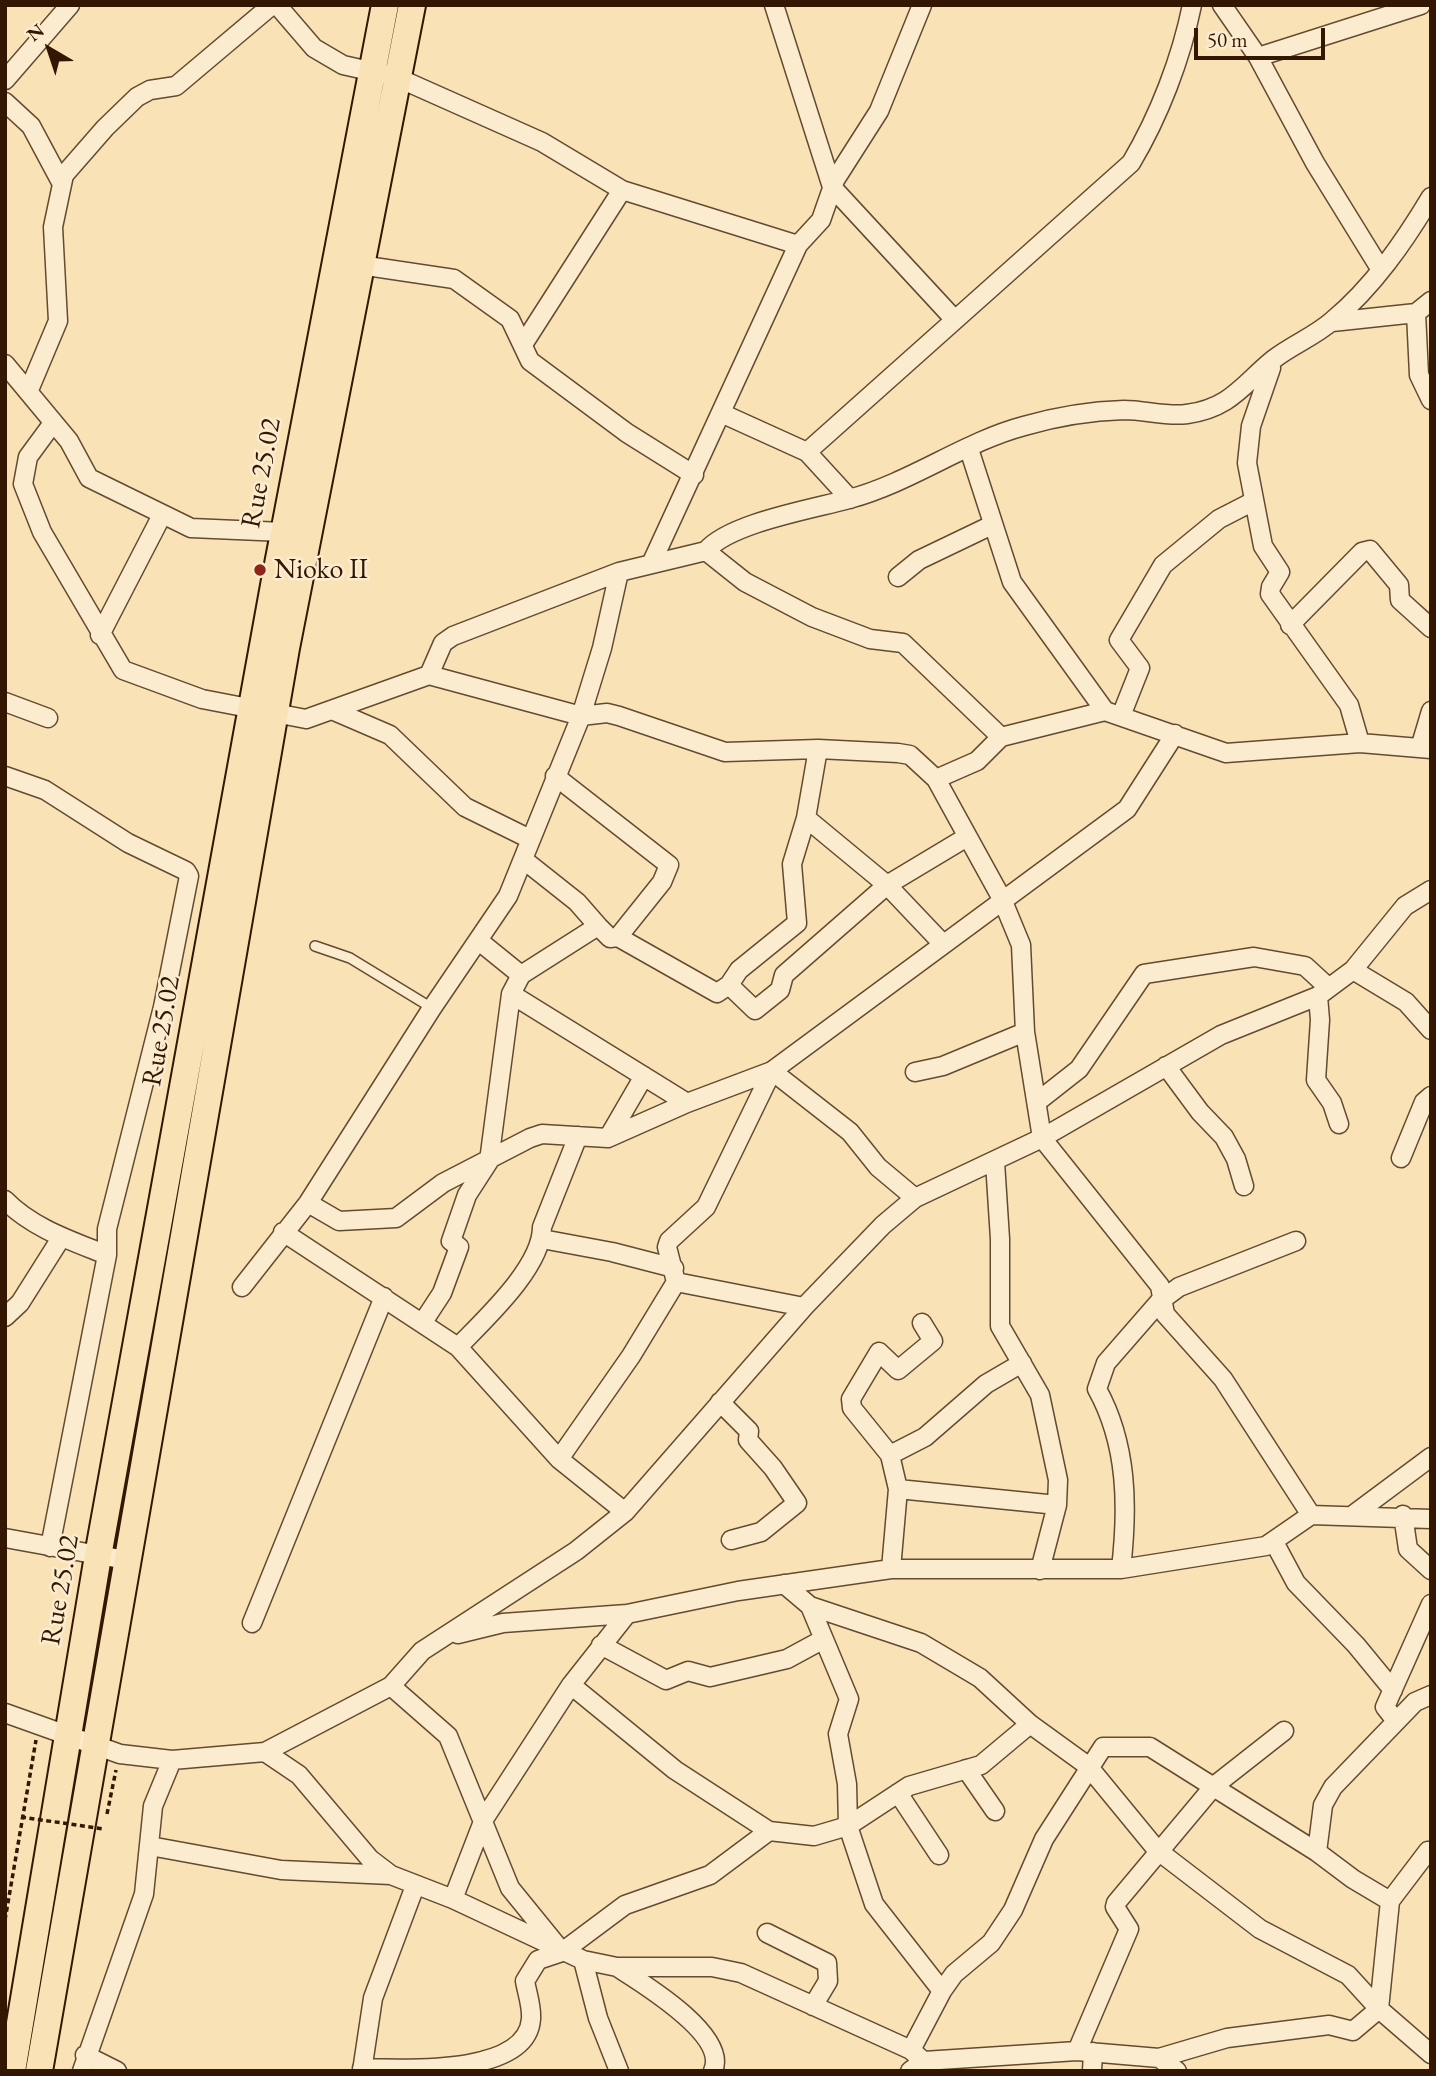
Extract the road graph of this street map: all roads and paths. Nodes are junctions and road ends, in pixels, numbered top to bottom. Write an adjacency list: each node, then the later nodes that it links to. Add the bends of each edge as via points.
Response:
1 (70, 5): 14 (street)
2 (272, 5): 16 (street, via 176,86 137,97 78,157)
3 (277, 5): 12 (street, via 314,48 343,65)
4 (385, 5): 12 (main road, Rue 25.02)
5 (412, 5): 13 (main road)
6 (774, 5): 17 (street)
7 (1192, 5): 24 (street, via 1151,130 1131,163)
8 (1222, 5): 11 (street)
9 (1421, 5): 11 (street)
10 (916, 7): 17 (street, via 879,111)
11 (1258, 57): 22 (street, via 1315,163)
12 (370, 72): 13 (street); 40 (main road, Rue 25.02)
13 (396, 77): 18 (street, via 541,142); 21 (main road)
14 (5, 80)
15 (5, 102): 16 (street, via 31,126)
16 (62, 184): 29 (street, via 53,227 58,321)
17 (832, 187): 20 (street, via 821,220); 24 (street)
18 (622, 190): 20 (street); 26 (street)
19 (1431, 197): 22 (street)
20 (798, 245): 31 (street)
21 (360, 265): 26 (street, via 454,279 510,319); 52 (main road)
22 (1381, 270): 25 (street)
23 (1424, 307): 25 (street); 30 (street, via 1419,375)
24 (955, 320): 34 (street)
25 (1332, 322): 27 (street)
26 (524, 343): 35 (street, via 530,360 626,433)
27 (1274, 359): 33 (street, via 1238,394 1202,412 1124,410 1043,421 995,435); 37 (street, via 1251,426 1247,463)
28 (5, 364): 29 (street)
29 (29, 390): 32 (street)
30 (1431, 400)
31 (721, 413): 34 (street); 35 (street)
32 (53, 423): 38 (street, via 69,441 89,478); 47 (street, via 28,457 23,484 41,532)
33 (969, 449): 36 (street); 39 (street)
34 (807, 452): 36 (street)
35 (694, 475): 42 (street)
36 (850, 499): 41 (street, via 787,514 713,543)
37 (1254, 500): 45 (street, via 1262,546 1280,572 1270,594); 53 (street, via 1219,519 1160,569 1119,640 1140,668)
38 (162, 515): 40 (street, via 204,531); 47 (street)
39 (992, 525): 44 (street, via 919,560); 53 (street, via 1012,582 1026,605)
40 (283, 532): 52 (main road, Rue 25.02)
41 (706, 551): 42 (street); 57 (street, via 745,582 812,617 870,639 903,643)
42 (652, 562): 43 (street)
43 (619, 572): 48 (street, via 453,636 443,643); 54 (street)
44 (898, 577)
45 (1290, 625): 46 (street, via 1370,550 1399,584 1401,602); 58 (street, via 1349,705)
46 (1431, 628)
47 (100, 635): 52 (street, via 131,676 202,699)
48 (429, 675): 50 (street); 54 (street)
49 (5, 702): 55 (street)
50 (332, 710): 52 (street, via 306,719); 66 (street, via 390,736 466,807)
51 (1431, 711): 60 (street)
52 (263, 712): 132 (main road, Rue 25.02); 133 (main road)
53 (1113, 713): 56 (street); 57 (street)
54 (581, 716): 59 (street, via 619,716 725,752); 62 (street)
55 (48, 718)
56 (1175, 734): 58 (street, via 1226,752); 70 (street, via 1127,809)
57 (1001, 737): 63 (street, via 977,761)
58 (1360, 743): 60 (street)
59 (818, 749): 63 (street, via 910,755); 64 (street)
60 (1426, 749)
61 (5, 776): 106 (street, via 45,790 189,876 163,1007 107,1230)
62 (555, 776): 66 (street); 72 (street, via 669,864 662,882)
63 (936, 779): 65 (street)
64 (806, 818): 68 (street); 78 (street, via 792,864 797,923 738,970)
65 (967, 836): 68 (street); 70 (street)
66 (530, 839): 67 (street)
67 (524, 860): 71 (street, via 577,902); 73 (street, via 508,897)
68 (887, 885): 74 (street); 78 (street, via 783,975 780,990 755,1010)
69 (1431, 890): 76 (street, via 1405,906)
70 (1002, 899): 74 (street); 83 (street, via 1023,955)
71 (598, 926): 72 (street, via 610,938); 77 (street)
72 (618, 937): 78 (street, via 717,993)
73 (479, 941): 77 (street); 81 (street)
74 (943, 944): 85 (street)
75 (315, 946): 81 (lane, via 350,958)
76 (1353, 970): 79 (street); 82 (street, via 1406,1002)
77 (521, 975): 80 (street)
78 (729, 985)
79 (1323, 992): 84 (street, via 1221,1034); 89 (street, via 1306,966 1254,957 1144,974 1079,1069); 91 (street, via 1316,1080 1332,1103)
80 (511, 994): 87 (street); 96 (street)
81 (432, 1008): 100 (street)
82 (1431, 1030)
83 (1025, 1032): 86 (street, via 943,1066); 89 (street)
84 (1166, 1066): 94 (street); 98 (street, via 1224,1137)
85 (772, 1071): 90 (street); 99 (street, via 850,1132 878,1167); 107 (street, via 706,1207 669,1241)
86 (915, 1072)
87 (644, 1076): 90 (street); 93 (street)
88 (1431, 1096): 95 (street, via 1424,1102)
89 (1037, 1102): 94 (street)
90 (687, 1103): 93 (street)
91 (1339, 1124)
92 (578, 1136): 93 (street); 96 (street, via 542,1134); 104 (street, via 542,1227)
93 (608, 1138)
94 (1042, 1138): 97 (street); 110 (street, via 1160,1286)
95 (1401, 1158)
96 (489, 1161): 100 (street, via 443,1183 396,1218 339,1221); 113 (street, via 467,1195 451,1241 459,1247 442,1293)
97 (995, 1162): 99 (street); 116 (street, via 1000,1326)
98 (1244, 1186)
99 (915, 1198): 111 (street)
100 (308, 1203): 102 (street)
101 (8, 1206): 103 (street)
102 (284, 1232): 108 (street); 109 (street)
103 (61, 1238): 106 (street); 112 (street, via 20,1303)
104 (542, 1239): 107 (street, via 612,1252); 115 (street, via 512,1291)
105 (1296, 1241): 110 (street, via 1179,1287)
106 (107, 1255): 131 (street)
107 (675, 1275): 111 (street); 120 (street, via 631,1356)
108 (242, 1287)
109 (384, 1297): 113 (street); 142 (street)
110 (1160, 1301): 124 (street, via 1172,1323 1223,1379); 135 (street, via 1106,1363 1097,1389 1110,1413 1124,1481 1127,1518)
111 (804, 1307): 117 (street)
112 (5, 1317)
113 (423, 1322): 115 (street)
114 (922, 1323): 118 (street, via 933,1341 898,1370 879,1352 852,1392 852,1408)
115 (458, 1347): 120 (street)
116 (1022, 1363): 118 (street, via 986,1384 925,1437); 122 (street, via 1040,1395 1057,1469)
117 (720, 1402): 123 (street); 129 (street, via 749,1431 748,1440 797,1503 761,1532)
118 (890, 1455): 121 (street)
119 (1431, 1457): 125 (street)
120 (559, 1458): 123 (street)
121 (898, 1489): 122 (street); 134 (street)
122 (1057, 1505): 136 (street)
123 (625, 1512): 143 (street, via 576,1551)
124 (1311, 1515): 125 (street); 130 (street)
125 (1353, 1515): 126 (street)
126 (1404, 1516): 127 (street); 137 (street, via 1408,1549)
127 (1431, 1519)
128 (5, 1538): 131 (street)
129 (731, 1540)
130 (1274, 1542): 135 (street); 148 (street, via 1296,1583)
131 (50, 1547): 132 (street)
132 (98, 1556): 133 (street); 155 (main road, Rue 25.02)
133 (126, 1560): 156 (main road)
134 (891, 1569): 136 (street); 138 (street)
135 (1121, 1569): 136 (street)
136 (1040, 1570)
137 (1431, 1570)
138 (785, 1584): 140 (street); 141 (street)
139 (1431, 1604): 148 (street)
140 (810, 1606): 144 (street); 152 (street, via 934,1650 980,1678)
141 (627, 1615): 143 (street, via 503,1623); 145 (street)
142 (252, 1623)
143 (445, 1637): 147 (street, via 422,1651)
144 (822, 1640): 145 (street, via 787,1659 710,1678 688,1671 666,1680); 166 (street, via 849,1699 838,1734 847,1784)
145 (601, 1645): 146 (street)
146 (571, 1685): 165 (street); 168 (street, via 675,1770)
147 (391, 1686): 157 (street); 165 (street, via 448,1735)
148 (1393, 1690): 151 (street, via 1385,1707)
149 (1431, 1695): 151 (street, via 1421,1697)
150 (5, 1713): 153 (street)
151 (1396, 1721): 172 (street, via 1333,1787 1323,1805)
152 (1030, 1724): 159 (street); 160 (street, via 981,1765)
153 (38, 1728): 155 (street); 164 (path)
154 (1284, 1731): 161 (street)
155 (68, 1737): 156 (street); 193 (main road, Rue 25.02)
156 (97, 1746): 158 (street, via 120,1754); 194 (main road)
157 (265, 1752): 158 (street); 174 (street, via 299,1775 370,1859)
158 (172, 1759): 169 (street, via 155,1796)
159 (1088, 1766): 161 (street, via 1103,1746 1150,1747); 170 (street); 183 (street, via 1044,1839 1006,1921 991,1943 954,1974)
160 (966, 1769): 162 (street); 163 (street)
161 (1214, 1786): 170 (street); 172 (street)
162 (898, 1793): 166 (street); 173 (street)
163 (995, 1811)
164 (21, 1817): 167 (path, bridge); 178 (path)
165 (484, 1819): 176 (street); 180 (street, via 510,1888)
166 (848, 1826): 168 (street, via 814,1836); 183 (street, via 874,1904)
167 (104, 1829)
168 (769, 1830): 180 (street, via 710,1875 625,1905)
169 (150, 1846): 174 (street, via 281,1870); 189 (street, via 133,1932)
170 (1157, 1850): 185 (street, via 1260,1929 1348,1975); 186 (street, via 1116,1903 1117,1913 1129,1929)
171 (1428, 1851): 177 (street)
172 (1317, 1852): 177 (street)
173 (939, 1855)
174 (391, 1875): 175 (street)
175 (415, 1886): 176 (street); 192 (street, via 373,1998)
176 (453, 1899): 180 (street)
177 (1390, 1901): 185 (street)
178 (5, 1920)
179 (767, 1933): 184 (street, via 827,1963 828,1981)
180 (562, 1952): 181 (street); 191 (street, via 538,1960 525,1981 531,2020 524,2039)
181 (583, 1960): 182 (street); 196 (street, via 598,2018)
182 (617, 1967): 184 (street, via 712,1968 741,1973); 197 (street, via 691,2021 714,2055)
183 (942, 1991): 190 (street)
184 (813, 2006): 190 (street)
185 (1379, 2009): 187 (street); 188 (street, via 1353,2031 1329,2025 1227,2038)
186 (1085, 2051): 188 (street); 190 (street); 198 (street)
187 (1431, 2054)
188 (1159, 2058): 199 (street)
189 (83, 2063): 195 (street)
190 (920, 2063)
191 (479, 2068): 192 (street)
192 (362, 2070)
193 (12, 2071)
194 (39, 2071)
195 (117, 2071)
196 (620, 2071)
197 (713, 2071)
198 (1092, 2071)
199 (1177, 2071)

